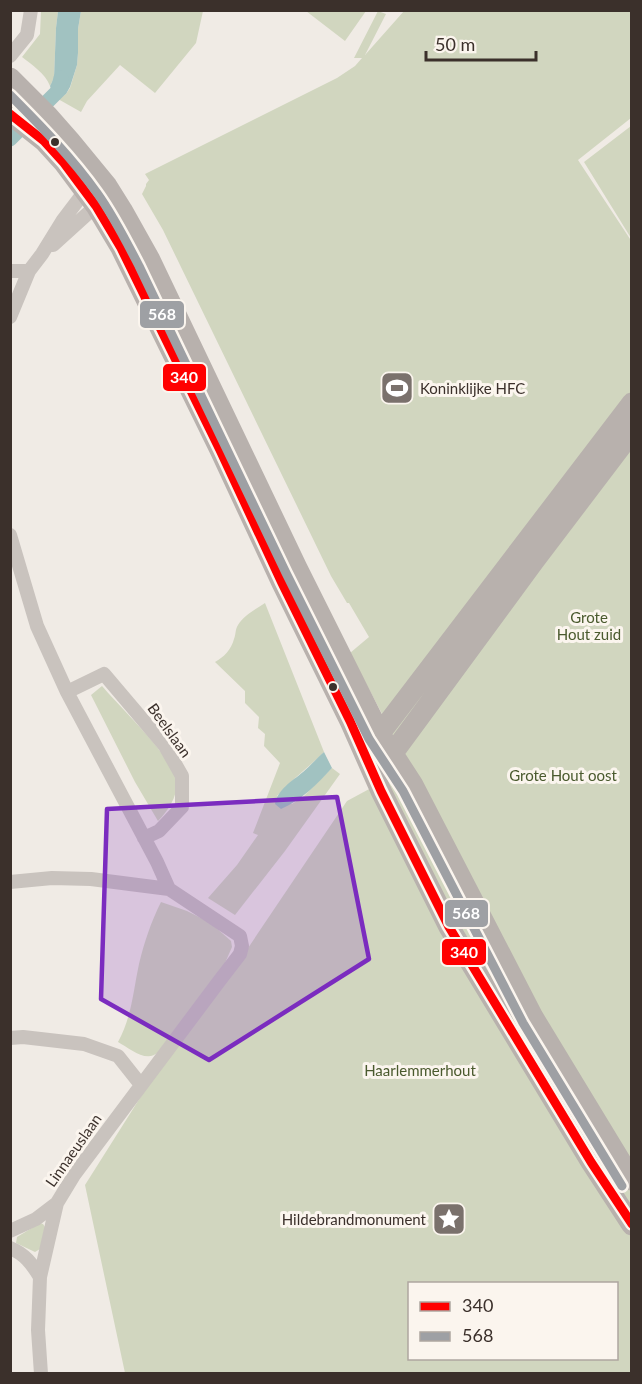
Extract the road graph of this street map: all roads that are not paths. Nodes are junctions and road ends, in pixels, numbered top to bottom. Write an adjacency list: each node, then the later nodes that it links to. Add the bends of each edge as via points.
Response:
1 (31, 10): 2 (street, via 27,35)
2 (10, 56)
3 (10, 78): 5 (main road)
4 (21, 122): 6 (main road, via 64,163)
5 (107, 186): 6 (street); 14 (main road, via 150,260)
6 (90, 199): 8 (street, via 63,220); 16 (main road, via 155,316)
7 (10, 271): 8 (street)
8 (29, 271): 9 (street)
9 (10, 317)
10 (632, 403): 14 (main road)
11 (632, 432): 15 (main road)
12 (10, 535): 13 (street, via 37,626)
13 (67, 692): 17 (street); 17 (street, Beelslaan, via 104,674 165,746 182,776 182,807 159,831)
14 (380, 734): 15 (main road); 16 (main road)
15 (393, 753): 16 (main road); 22 (main road, via 533,1017)
16 (365, 756): 24 (main road, via 449,927)
17 (144, 838): 19 (street)
18 (10, 882): 19 (street, via 91,879)
19 (169, 889): 21 (street, Linnaeuslaan, via 240,936 242,946 240,954)
20 (10, 1038): 21 (street, via 84,1044 118,1056)
21 (141, 1085): 23 (street, Linnaeuslaan)
22 (632, 1180)
23 (57, 1203): 25 (street); 27 (street, Linnaeuslaan)
24 (632, 1225)
25 (10, 1231)
26 (10, 1248): 27 (street, via 31,1263)
27 (40, 1277): 28 (street, Linnaeuslaan)
28 (41, 1374)

